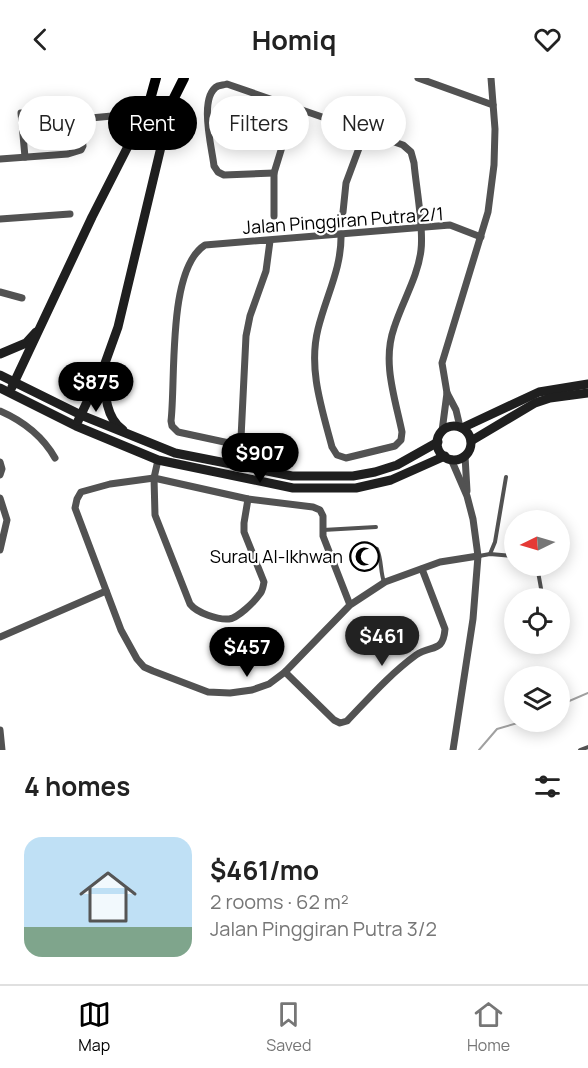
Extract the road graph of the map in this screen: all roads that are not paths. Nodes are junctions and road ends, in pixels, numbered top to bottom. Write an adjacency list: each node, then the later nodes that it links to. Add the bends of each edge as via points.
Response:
1 (158, 78): 6 (main road)
2 (179, 78): 7 (street)
3 (184, 78): 8 (main road)
4 (418, 78): 12 (street)
5 (490, 78): 12 (street)
6 (152, 96)
7 (173, 96)
8 (175, 96)
9 (209, 96): 10 (street, via 217,86 227,84)
10 (260, 96)
11 (209, 97): 13 (street)
12 (493, 105): 31 (street, via 494,165)
13 (209, 120)
14 (406, 148): 29 (street, via 411,152)
15 (24, 150): 22 (street)
16 (79, 150): 22 (street)
17 (126, 150): 35 (street)
18 (160, 150): 37 (street, via 118,327)
19 (212, 150): 24 (street, via 214,166 224,176)
20 (281, 150): 24 (street)
21 (358, 150): 25 (street, via 346,183)
22 (25, 157): 23 (street)
23 (0, 159)
24 (274, 173): 27 (street)
25 (342, 212)
26 (70, 214): 28 (street)
27 (274, 216)
28 (0, 219)
29 (421, 228): 30 (street, Jalan Pinggiran Putra 2/1); 30 (street, via 419,262 389,349 388,368 401,440 395,446 346,458 332,447 314,376 317,330 339,266); 31 (street, Jalan Pinggiran Putra 2/1, via 450,225)
30 (341, 234): 32 (street, Jalan Pinggiran Putra 2/1)
31 (481, 237): 43 (street, via 443,355)
32 (270, 241): 32 (street, Jalan Pinggiran Putra 2/1, via 266,271 246,336 241,438 229,443 178,432 171,421 178,309 182,284 196,251 205,246)
33 (0, 292): 34 (street)
34 (22, 298)
35 (44, 323): 36 (street, via 26,343); 39 (street)
36 (0, 354)
37 (104, 366): 46 (street); 50 (street, via 109,410 117,426)
38 (0, 375): 39 (street)
39 (14, 383): 42 (street); 46 (street)
40 (588, 384): 48 (street, via 539,392)
41 (0, 388): 42 (street)
42 (10, 393): 47 (street)
43 (447, 393): 48 (street); 49 (street)
44 (588, 393): 51 (street, via 535,403)
45 (0, 411): 54 (street, via 44,441)
46 (81, 415): 47 (street); 50 (street)
47 (76, 426): 56 (street)
48 (461, 427): 49 (street, via 450,426); 51 (street)
49 (442, 431): 52 (street)
50 (133, 437): 52 (street, via 175,453 292,476 375,472 397,465)
51 (471, 441): 53 (street)
52 (438, 442): 55 (street)
53 (465, 456): 55 (street); 61 (street)
54 (55, 458)
55 (448, 458): 56 (street, via 391,480 356,488 293,488); 61 (street)
56 (158, 460): 60 (street)
57 (0, 462): 58 (street)
58 (0, 475)
59 (506, 477): 69 (lane)
60 (154, 478): 63 (street); 63 (street, via 155,515 190,604 211,616 235,617 263,589 264,582 243,528); 74 (street, via 110,484 81,492 76,499 75,508)
61 (467, 496): 71 (street)
62 (0, 498): 66 (street, via 7,520)
63 (248, 499): 65 (street, via 314,507 323,516)
64 (376, 527): 65 (lane)
65 (323, 530): 75 (street)
66 (0, 545): 68 (street)
67 (362, 549): 73 (lane, via 377,549)
68 (0, 550)
69 (490, 554): 70 (lane); 71 (lane)
70 (504, 555)
71 (478, 556): 72 (street); 81 (street, via 473,620)
72 (422, 569): 73 (street); 77 (street, via 444,629 444,640 438,647 418,653 347,721 334,720)
73 (385, 582): 75 (street)
74 (106, 591): 76 (street); 77 (street, via 121,630 144,667 208,692 230,693 269,684)
75 (350, 605): 77 (street)
76 (0, 637)
77 (285, 672)
78 (0, 730): 80 (street)
79 (588, 747): 82 (lane)
80 (2, 750)
81 (453, 750)
82 (580, 750)

